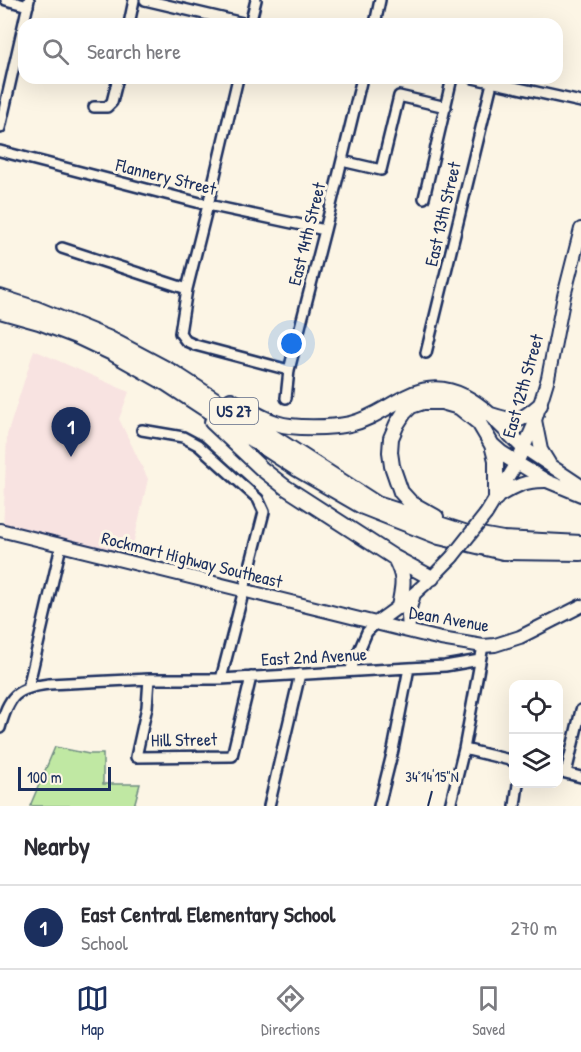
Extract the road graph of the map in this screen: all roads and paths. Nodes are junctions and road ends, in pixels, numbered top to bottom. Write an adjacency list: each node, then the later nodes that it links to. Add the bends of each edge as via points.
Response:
1 (6, 0): 6 (street)
2 (134, 0): 8 (street)
3 (145, 0): 9 (street)
4 (256, 0): 10 (street)
5 (380, 0): 11 (street)
6 (29, 3): 7 (street)
7 (26, 18)
8 (130, 18)
9 (223, 18)
10 (251, 18)
11 (376, 18)
12 (18, 50): 22 (street)
13 (116, 84): 20 (street, via 112,102 107,107)
14 (237, 84): 26 (street)
15 (361, 84): 24 (street, East 14th Street)
16 (451, 84): 21 (street)
17 (492, 84): 33 (street, East 13th Street)
18 (501, 84): 19 (street)
19 (581, 102)
20 (94, 107)
21 (446, 107): 24 (street, via 399,96 381,170); 25 (street)
22 (0, 128)
23 (0, 152): 26 (street, Flannery Street)
24 (342, 161): 28 (street, East 14th Street)
25 (424, 198)
26 (208, 205): 28 (street, Flannery Street); 30 (street)
27 (581, 229): 38 (main road, East 12th Street)
28 (325, 230): 34 (street, East 14th Street)
29 (62, 248): 30 (street)
30 (187, 289): 34 (street, via 180,333 186,341)
31 (0, 297): 35 (highway, US 27, via 108,338)
32 (0, 311): 37 (highway, US 27, via 39,322 112,353)
33 (426, 353)
34 (289, 370): 36 (street, East 14th Street)
35 (174, 373): 39 (highway, via 277,423 317,427 351,424 426,390 464,396); 51 (highway, US 27, via 377,504)
36 (286, 398)
37 (192, 402): 54 (highway, US 27, via 363,507 439,537 503,552); 55 (highway, via 285,487)
38 (540, 405): 39 (highway, via 520,420); 40 (main road, East 12th Street)
39 (489, 414): 43 (highway)
40 (535, 420): 43 (main road, East 12th Street); 45 (main road)
41 (142, 430): 57 (street, via 198,444 258,499 264,516)
42 (492, 445): 44 (highway); 49 (highway); 51 (highway, via 479,423 459,407 442,402 411,406 391,438 392,466 401,492 411,503)
43 (524, 448): 44 (main road, East 12th Street); 45 (main road)
44 (517, 462): 46 (main road); 49 (main road, East 12th Street)
45 (550, 466): 47 (main road)
46 (547, 481): 48 (main road); 49 (main road, via 520,484)
47 (581, 486)
48 (581, 495)
49 (496, 498): 56 (main road, East 12th Street, bridge)
50 (0, 530): 53 (main road, Rockmart Highway Southeast)
51 (464, 532): 52 (highway, US 27, via 503,539)
52 (581, 543)
53 (61, 546): 57 (main road, Rockmart Highway Southeast); 71 (street)
54 (581, 553)
55 (395, 558): 56 (highway); 60 (highway, via 403,575)
56 (432, 578): 58 (main road, East 12th Street)
57 (243, 591): 61 (main road, Rockmart Highway Southeast); 69 (street)
58 (415, 593): 60 (main road, East 12th Street); 62 (main road, via 408,615)
59 (581, 606): 63 (main road, Dean Avenue, via 520,637)
60 (399, 607): 61 (main road, East 12th Street)
61 (376, 623): 62 (main road, Dean Avenue); 66 (street, East 12th Street, via 367,632)
62 (412, 632): 63 (main road, Dean Avenue)
63 (483, 646): 64 (street)
64 (480, 660): 65 (street, East 2nd Avenue); 74 (street)
65 (410, 668): 66 (street, East 2nd Avenue); 81 (street)
66 (350, 671): 67 (street, East 2nd Avenue)
67 (300, 674): 68 (street, East 2nd Avenue); 80 (street)
68 (251, 677): 69 (street, East 2nd Avenue); 70 (street, Hill Street, via 232,756 136,757)
69 (221, 678): 70 (street, East 2nd Avenue)
70 (149, 679): 71 (street, East 2nd Avenue)
71 (28, 688): 73 (street, via 6,706)
72 (581, 710): 76 (street)
73 (0, 728)
74 (464, 749): 75 (street); 82 (street)
75 (509, 760)
76 (563, 769)
77 (563, 772): 78 (street)
78 (581, 777)
79 (517, 788): 83 (street)
80 (269, 806)
81 (379, 806)
82 (450, 806)
83 (514, 806)

